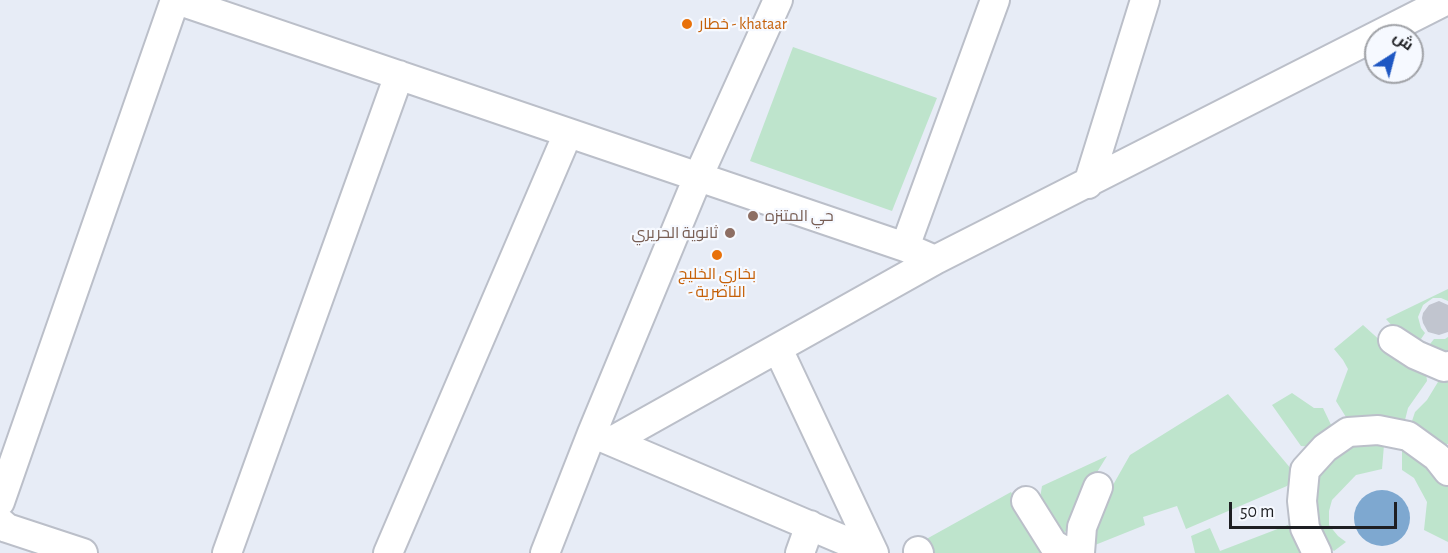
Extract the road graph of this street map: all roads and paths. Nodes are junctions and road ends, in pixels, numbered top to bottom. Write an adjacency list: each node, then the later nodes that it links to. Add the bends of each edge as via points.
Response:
1 (176, 0): 9 (street); 22 (street)
2 (778, 0): 11 (street)
3 (995, 0): 13 (street)
4 (1146, 0): 12 (street)
5 (1447, 0): 6 (street)
6 (1404, 10): 7 (street)
7 (1389, 24)
8 (1364, 42): 12 (street)
9 (399, 75): 10 (street); 26 (street)
10 (568, 134): 11 (street); 27 (street)
11 (698, 177): 13 (street); 18 (street)
12 (1088, 184): 14 (street)
13 (905, 247): 14 (street)
14 (935, 260): 16 (street)
15 (1393, 340): 17 (street, via 1416,355)
16 (778, 349): 18 (street); 30 (street)
17 (1448, 366)
18 (602, 437): 24 (street); 28 (street)
19 (1448, 471): 33 (street, via 1437,457 1408,436 1378,430 1348,432 1325,448 1305,470 1305,528)
20 (1098, 487): 32 (street, via 1082,527)
21 (1026, 501): 31 (street, via 1053,544)
22 (0, 502)
23 (0, 522): 25 (street, via 7,528)
24 (810, 525): 29 (street); 30 (street)
25 (83, 553)
26 (227, 553)
27 (388, 553)
28 (545, 553)
29 (800, 553)
30 (874, 553)
31 (1068, 553)
32 (1080, 553)
33 (1317, 553)

